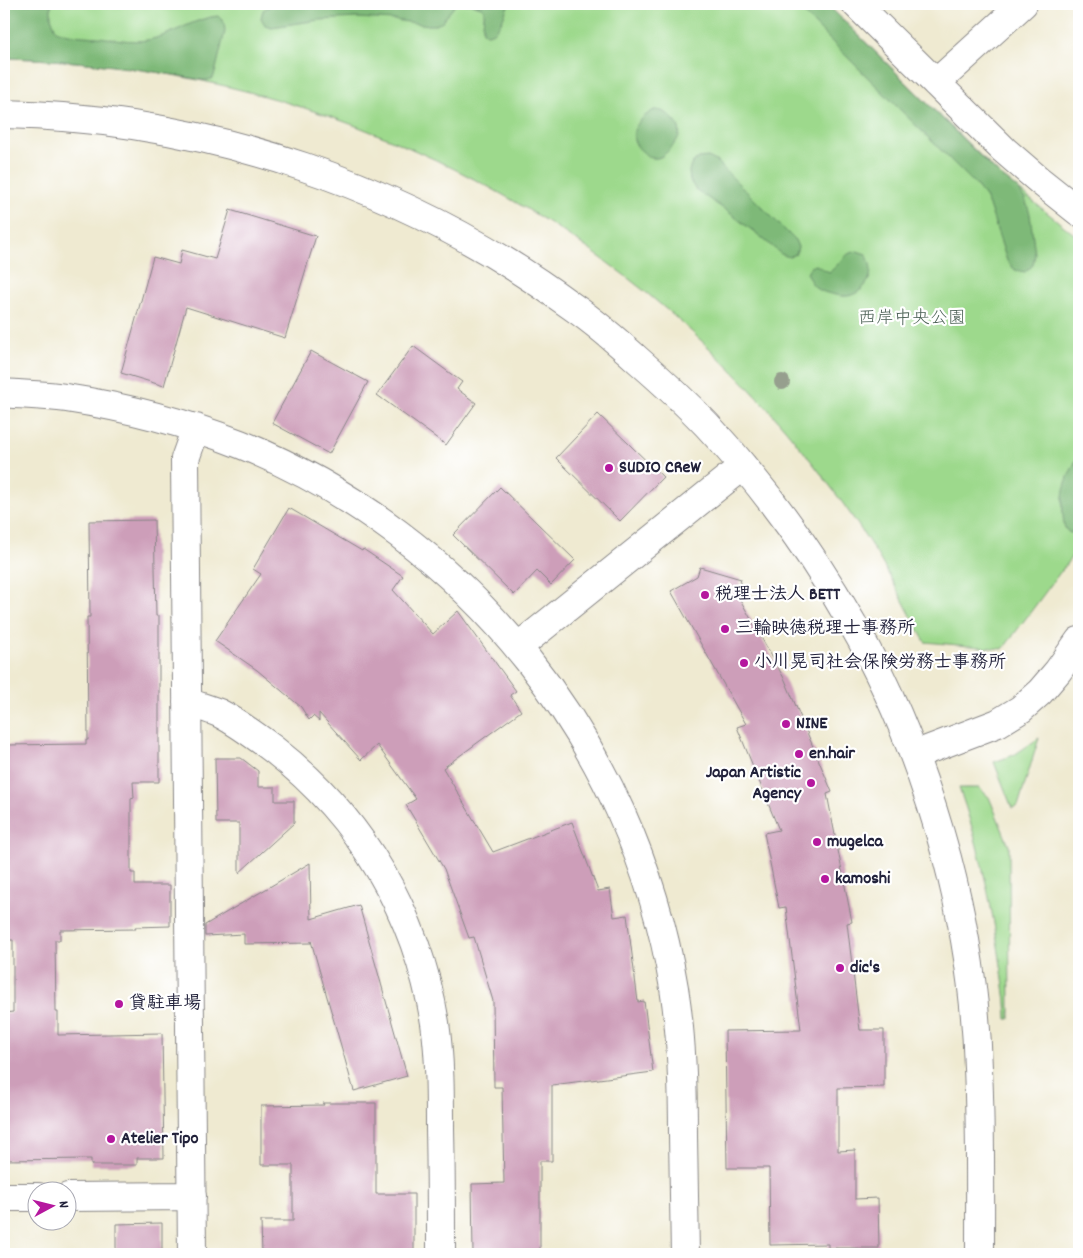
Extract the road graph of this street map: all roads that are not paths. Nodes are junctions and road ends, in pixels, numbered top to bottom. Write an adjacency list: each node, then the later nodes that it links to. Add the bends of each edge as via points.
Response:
1 (856, 4): 3 (street)
2 (1023, 4): 3 (street)
3 (936, 83): 5 (street, via 1010,155)
4 (4, 114): 8 (street, via 92,119 206,138 263,153 372,192 476,244 574,307 663,382)
5 (1079, 212)
6 (4, 393): 7 (street, via 116,407)
7 (196, 428): 10 (street, via 293,468 391,528 437,564); 11 (street, via 185,459)
8 (743, 466): 10 (street); 12 (street, via 802,544 854,626)
9 (1079, 641): 12 (street, via 1058,671 1021,709 998,723)
10 (518, 647): 19 (street, via 571,720 607,783 651,891 674,988 680,1041)
11 (187, 702): 13 (street); 18 (street, via 220,714 291,763 351,826 396,900 421,964 435,1024 440,1076)
12 (914, 755): 20 (street, via 959,910 975,1014)
13 (192, 1196): 16 (street); 17 (street)
14 (4, 1197): 15 (street)
15 (28, 1197)
16 (78, 1197)
17 (192, 1254)
18 (441, 1254)
19 (685, 1254)
20 (980, 1254)

